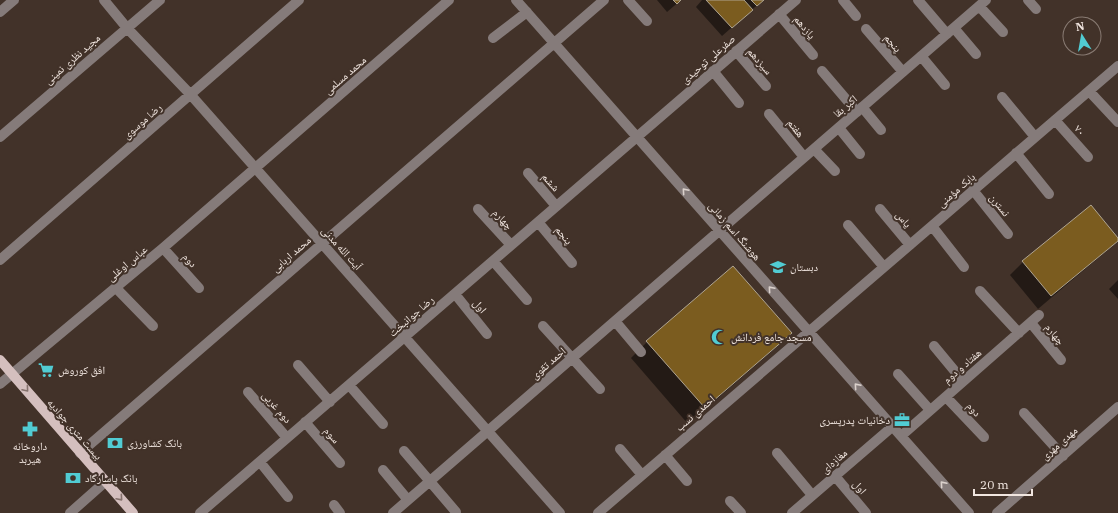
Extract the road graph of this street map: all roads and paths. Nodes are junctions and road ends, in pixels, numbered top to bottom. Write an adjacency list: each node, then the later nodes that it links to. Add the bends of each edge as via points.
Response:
1 (14, 0): 15 (street)
2 (104, 0): 20 (street, آیت‌ الله مدنی)
3 (160, 0): 20 (street, مجید نظری نمینی)
4 (299, 0): 37 (street, رضا موسوی)
5 (450, 0): 54 (street, محمد مسلمی)
6 (516, 0): 16 (street, هوشنگ اسم زمانی)
7 (604, 0): 25 (street, محمد اربابی)
8 (628, 0): 19 (street)
9 (796, 0): 17 (street, صفرعلی توحیدی)
10 (843, 0): 18 (street)
11 (918, 0): 22 (street)
12 (1028, 0): 14 (street)
13 (983, 2): 22 (street, اکبر بقا); 23 (street)
14 (1036, 9)
15 (0, 12)
16 (527, 12): 24 (street); 25 (street, هوشنگ اسم زمانی)
17 (779, 14): 26 (street, صفرعلی توحیدی); 28 (street, یازدهم)
18 (856, 16)
19 (647, 21)
20 (127, 28): 37 (street, آیت‌ الله مدنی); 46 (street, مجید نظری نمینی)
21 (866, 29): 33 (street, پنجم)
22 (950, 31): 27 (street); 29 (street, اکبر بقا)
23 (1003, 32)
24 (493, 38)
25 (554, 43): 47 (street, هوشنگ اسم زمانی); 67 (street, محمد اربابی)
26 (736, 51): 31 (street, صفرعلی توحیدی); 35 (street, سیزدهم)
27 (976, 54)
28 (813, 55)
29 (921, 56): 33 (street, اکبر بقا); 34 (street)
30 (1118, 66): 36 (street, بابک مؤمنی)
31 (713, 71): 39 (street); 47 (street, صفرعلی توحیدی)
32 (822, 71): 40 (street)
33 (903, 72): 40 (street, اکبر بقا)
34 (946, 85)
35 (766, 86)
36 (1089, 91): 42 (street, بابک مؤمنی); 43 (street)
37 (190, 94): 54 (street, آیت‌ الله مدنی); 71 (street, رضا موسوی)
38 (1002, 97): 48 (street)
39 (739, 103)
40 (859, 110): 44 (street, اکبر بقا); 45 (street)
41 (770, 114): 52 (street, هفتم)
42 (1055, 120): 48 (street, بابک مؤمنی); 53 (street, ۷۰)
43 (1118, 122)
44 (839, 128): 49 (street, اکبر بقا); 51 (street)
45 (881, 130)
46 (0, 137)
47 (637, 137): 59 (street, رضا جوانبخت); 65 (street, هوشنگ اسم زمانی, one-way to 47)
48 (1035, 137): 50 (street, بابک مؤمنی)
49 (814, 149): 52 (street, اکبر بقا); 55 (street)
50 (1016, 153): 57 (street, بابک مؤمنی); 58 (street)
51 (860, 154)
52 (804, 157): 65 (street, اکبر بقا)
53 (1088, 157)
54 (256, 169): 67 (street, آیت‌ الله مدنی); 70 (street, عباس اوغلی)
55 (835, 171)
56 (528, 173): 59 (street, ششم)
57 (973, 190): 64 (street, بابک مؤمنی); 66 (street, نسترن)
58 (1049, 194)
59 (556, 206): 62 (street, رضا جوانبخت)
60 (880, 208): 69 (street, یاس)
61 (478, 209): 68 (street, چهارم)
62 (538, 222): 68 (street, رضا جوانبخت); 73 (street, پنجم)
63 (848, 225): 74 (street)
64 (932, 226): 69 (street, بابک مؤمنی); 75 (street)
65 (720, 231): 82 (street, احمد تقوی); 86 (street, هوشنگ اسم زمانی, one-way to 65)
66 (1008, 234)
67 (322, 243): 89 (street, آیت‌ الله مدنی); 117 (street, محمد اربابی)
68 (511, 245): 72 (street, رضا جوانبخت)
69 (910, 245): 74 (street, بابک مؤمنی)
70 (163, 248): 76 (street, عباس اوغلی); 77 (street, دوم)
71 (0, 260)
72 (493, 261): 79 (street, رضا جوانبخت); 80 (street)
73 (572, 263)
74 (884, 267): 86 (street, بابک مؤمنی)
75 (964, 267)
76 (116, 288): 84 (street); 96 (street, عباس اوغلی)
77 (198, 288)
78 (980, 291): 87 (street)
79 (455, 294): 88 (street, اول); 89 (street, رضا جوانبخت)
80 (527, 300)
81 (1039, 315): 83 (street, هفتاد و دوم)
82 (615, 321): 91 (street); 92 (street, احمد تقوی)
83 (1031, 323): 87 (street, هفتاد و دوم); 94 (street, چهارم)
84 (153, 326)
85 (543, 326): 92 (street)
86 (809, 332): 110 (street, هوشنگ اسم زمانی, one-way to 86); 119 (street, احمدی نسب)
87 (1019, 333): 98 (street, هفتاد و دوم)
88 (487, 334)
89 (405, 337): 100 (street, رضا جوانبخت); 111 (street, آیت‌ الله مدنی)
90 (934, 346): 98 (street)
91 (641, 352)
92 (572, 358): 101 (street); 111 (street, احمد تقوی)
93 (0, 360): 96 (main road, بیست متری جوادیه)
94 (1061, 360)
95 (298, 365): 104 (street)
96 (12, 373): 99 (street, عباس اوغلی); 117 (main road, بیست متری جوادیه, one-way to 117)
97 (898, 374): 106 (street)
98 (963, 382): 103 (street, هفتاد و دوم)
99 (0, 384)
100 (348, 385): 104 (street, رضا جوانبخت); 109 (street)
101 (600, 389)
102 (248, 392): 114 (street, دوم غربی)
103 (946, 397): 106 (street, هفتاد و دوم); 113 (street, دوم)
104 (330, 402): 108 (street, رضا جوانبخت)
105 (1118, 408): 120 (street, مهدی مهری)
106 (930, 410): 112 (street, هفتاد و دوم)
107 (1024, 413): 120 (street)
108 (305, 422): 114 (street, رضا جوانبخت); 122 (street, سوم)
109 (383, 424)
110 (892, 427): 112 (street, هوشنگ اسم زمانی); 125 (street, مغازه‌ای)
111 (488, 431): 126 (street, احمد تقوی); 138 (street, آیت‌ الله مدنی)
112 (901, 436): 143 (street, هوشنگ اسم زمانی, one-way to 112)
113 (984, 437)
114 (287, 438): 121 (street, رضا جوانبخت)
115 (620, 449): 124 (street)
116 (404, 451): 126 (street)
117 (80, 453): 128 (main road, بیست متری جوادیه)
118 (777, 453): 129 (street)
119 (665, 455): 124 (street, احمدی نسب); 127 (street)
120 (1063, 456): 144 (street, مهدی مهری)
121 (260, 462): 130 (street); 136 (street, رضا جوانبخت)
122 (340, 463)
123 (383, 470): 131 (street)
124 (642, 475): 139 (street, احمدی نسب)
125 (835, 476): 129 (street, مغازه‌ای); 142 (street, اول)
126 (431, 480): 131 (street, احمد تقوی); 133 (street)
127 (687, 481)
128 (105, 482): 134 (street); 135 (main road, بیست متری جوادیه, one-way to 135)
129 (812, 495): 141 (street, مغازه‌ای)
130 (288, 497)
131 (408, 500): 137 (street, احمد تقوی)
132 (730, 501): 140 (street)
133 (456, 512)
134 (70, 513)
135 (133, 513)
136 (200, 513)
137 (393, 513)
138 (560, 513)
139 (598, 513)
140 (741, 513)
141 (792, 513)
142 (866, 513)
143 (969, 513)
144 (997, 513)

